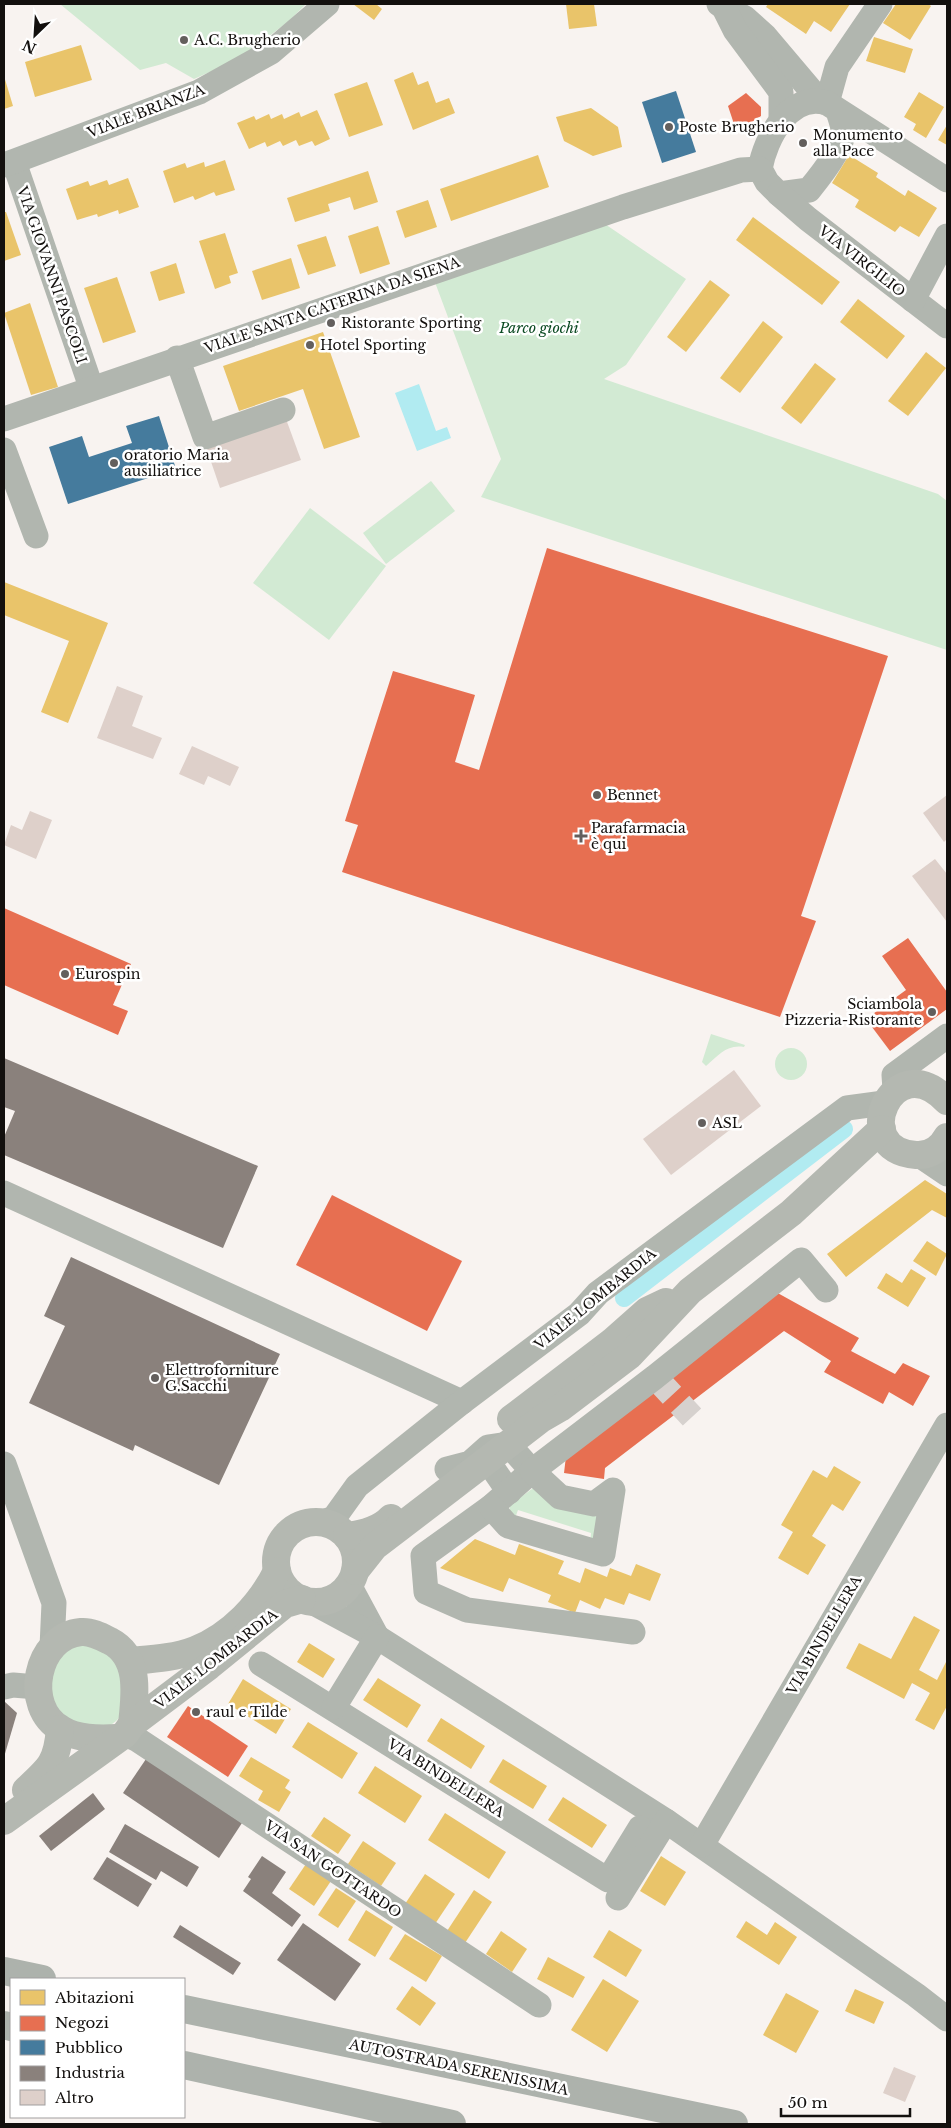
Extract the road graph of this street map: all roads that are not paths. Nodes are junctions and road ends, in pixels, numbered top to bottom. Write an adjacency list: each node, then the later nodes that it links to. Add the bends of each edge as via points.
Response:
1 (327, 4): 6 (street, VIALE BRIANZA, via 271,52 199,92)
2 (880, 4): 4 (street, via 837,67)
3 (722, 6): 4 (street, via 746,18); 5 (street, via 735,30 781,92)
4 (829, 105): 5 (street, via 798,105); 8 (street); 9 (street, via 844,133 840,144 808,190)
5 (781, 119): 7 (street, via 762,157)
6 (9, 164): 14 (street, VIA GIOVANNI PASCOLI)
7 (760, 169): 9 (street); 13 (street, VIALE SANTA CATERINA DA SIENA, via 741,170 662,195)
8 (947, 180)
9 (779, 194): 11 (street, VIA VIRGILIO)
10 (947, 236): 11 (street)
11 (913, 300): 12 (street, VIA VIRGILIO)
12 (947, 326)
13 (177, 358): 14 (street, VIALE SANTA CATERINA DA SIENA); 15 (street, via 205,437)
14 (91, 388): 16 (street, VIALE SANTA CATERINA DA SIENA)
15 (283, 410)
16 (4, 419)
17 (4, 450): 18 (street)
18 (36, 536)
19 (947, 1036): 21 (street, via 894,1075)
20 (943, 1090): 21 (main road, via 915,1084)
21 (895, 1125): 22 (main road, via 936,1150); 23 (street); 26 (main road, via 792,1213); 27 (street, VIALE LOMBARDIA, via 847,1108 598,1293 579,1314)
22 (946, 1144)
23 (947, 1174)
24 (4, 1193): 27 (street)
25 (826, 1290): 33 (street, via 800,1260)
26 (690, 1291): 29 (main road, via 630,1355); 32 (main road, via 647,1311 612,1342)
27 (462, 1402): 37 (street, VIALE LOMBARDIA, via 357,1486 334,1518)
28 (947, 1425): 56 (street, VIA BINDELLERA)
29 (508, 1444): 30 (main road); 32 (street, via 488,1447 470,1463); 33 (street)
30 (487, 1460): 34 (street); 40 (main road, via 374,1547)
31 (4, 1464): 36 (street)
32 (447, 1469): 38 (main road, via 399,1508 386,1523 366,1533)
33 (532, 1471): 34 (street); 35 (street, via 560,1497 594,1504 613,1490 603,1554 508,1526)
34 (509, 1492): 35 (street)
35 (491, 1507): 42 (street, via 423,1556 426,1592 467,1610)
36 (14, 1521): 44 (street, via 54,1603)
37 (323, 1522): 38 (main road); 39 (main road, via 308,1522 293,1529 282,1540 277,1555)
38 (347, 1536): 40 (main road, via 355,1552)
39 (277, 1571): 41 (main road, via 286,1588); 45 (main road, VIALE LOMBARDIA, via 267,1592 224,1633 196,1650 162,1659)
40 (352, 1578): 41 (main road, via 331,1598); 43 (street)
41 (306, 1600): 43 (street); 51 (main road, VIALE LOMBARDIA, via 285,1604)
42 (633, 1632)
43 (377, 1637): 49 (street); 53 (street)
44 (52, 1647): 45 (main road, via 68,1636 82,1632 115,1644); 48 (main road, via 41,1668)
45 (130, 1661): 51 (main road, VIALE LOMBARDIA, via 135,1681)
46 (262, 1664): 49 (street, VIA BINDELLERA)
47 (4, 1687): 48 (street)
48 (37, 1687): 50 (main road, via 43,1708)
49 (334, 1707): 55 (street, VIA BINDELLERA, via 608,1880)
50 (60, 1729): 51 (main road, via 101,1739); 52 (main road, via 58,1749 50,1768)
51 (125, 1732): 54 (main road, VIALE LOMBARDIA); 60 (street, VIA SAN GOTTARDO)
52 (4, 1811)
53 (666, 1821): 56 (street); 57 (street)
54 (4, 1822)
55 (640, 1828)
56 (702, 1845): 62 (street)
57 (618, 1898)
58 (4, 1971): 59 (highway)
59 (37, 1978)
60 (539, 2006)
61 (185, 2009): 65 (highway, AUTOSTRADA SERENISSIMA)
62 (947, 2019)
63 (185, 2065): 64 (highway)
64 (452, 2124)
65 (734, 2124)

